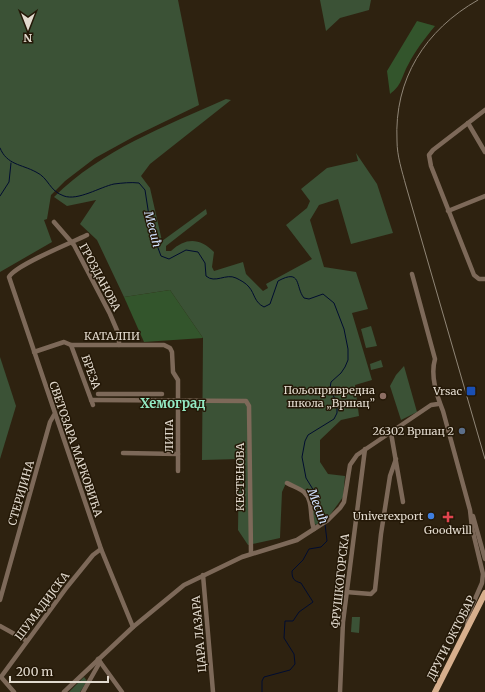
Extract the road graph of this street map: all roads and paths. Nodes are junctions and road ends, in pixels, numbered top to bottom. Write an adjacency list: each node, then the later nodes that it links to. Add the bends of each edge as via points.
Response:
1 (485, 110): 2 (street)
2 (468, 123): 3 (street); 5 (street, via 429,155)
3 (485, 152)
4 (485, 196): 5 (street)
5 (448, 210): 10 (street, via 474,275 479,279)
6 (54, 222): 8 (street, ГРОЗДАНОВА)
7 (87, 234): 8 (street)
8 (72, 243): 12 (street, ГРОЗДАНОВА, via 110,314 119,335); 14 (street, СВЕТОЗАРА МАРКОВИЋА, via 30,262 9,276)
9 (412, 274): 21 (street, via 436,360 432,373 438,392)
10 (485, 279)
11 (71, 345): 12 (street, КАТАЛПИ); 14 (street, КАТАЛПИ, via 60,342); 18 (street, БРЕЗА)
12 (120, 345): 13 (street, КАТАЛПИ)
13 (168, 346): 20 (street, ЛИПА, via 172,352 173,372 178,380)
14 (34, 352): 23 (street, СВЕТОЗАРА МАРКОВИЋА)
15 (98, 394): 16 (street)
16 (119, 394): 17 (street); 19 (street)
17 (162, 394)
18 (91, 400): 19 (street); 22 (street, БРЕЗА)
19 (119, 400): 20 (street)
20 (178, 400): 27 (street, ЛИПА); 36 (street, КЕСТЕНОВА, via 246,401 249,406)
21 (438, 404): 24 (street, via 431,405); 32 (street, via 443,411)
22 (93, 405)
23 (54, 415): 35 (street, СВЕТОЗАРА МАРКОВИЋА); 41 (street, СТЕРИЈИНА)
24 (391, 433): 25 (street); 28 (street)
25 (365, 449): 33 (street, via 352,460 344,502 328,520); 39 (street, ФРУШКОГОРСКА)
26 (123, 453): 27 (street)
27 (178, 454): 29 (street, ЛИПА)
28 (396, 459): 31 (street); 39 (street, via 390,476 375,590 371,594)
29 (178, 471)
30 (287, 483): 33 (street, via 305,493)
31 (403, 502)
32 (470, 510): 34 (street); 34 (street)
33 (314, 529): 36 (street, via 293,541)
34 (476, 532): 37 (street); 44 (street, via 483,578 468,616)
35 (101, 549): 43 (street, СВЕТОЗАРА МАРКОВИЋА); 45 (street, ШУМАДИЈСКА, via 93,554)
36 (251, 553): 38 (street)
37 (485, 559)
38 (203, 574): 43 (street, via 184,585); 54 (street, ЦАРА ЛАЗАРА)
39 (346, 592): 55 (street, ФРУШКОГОРСКА)
40 (485, 592): 44 (main road, ДРУГИ ОКТОБАР)
41 (0, 600)
42 (0, 626): 45 (street)
43 (133, 627): 46 (street)
44 (467, 629): 56 (main road, ДРУГИ ОКТОБАР)
45 (27, 640): 48 (street, ШУМАДИЈСКА)
46 (99, 661): 47 (street); 49 (street); 53 (street)
47 (84, 673): 49 (street); 51 (street)
48 (1, 677): 50 (street)
49 (91, 679): 52 (street)
50 (14, 692)
51 (64, 692)
52 (83, 692)
53 (122, 692)
54 (213, 692)
55 (340, 692)
56 (435, 692)

